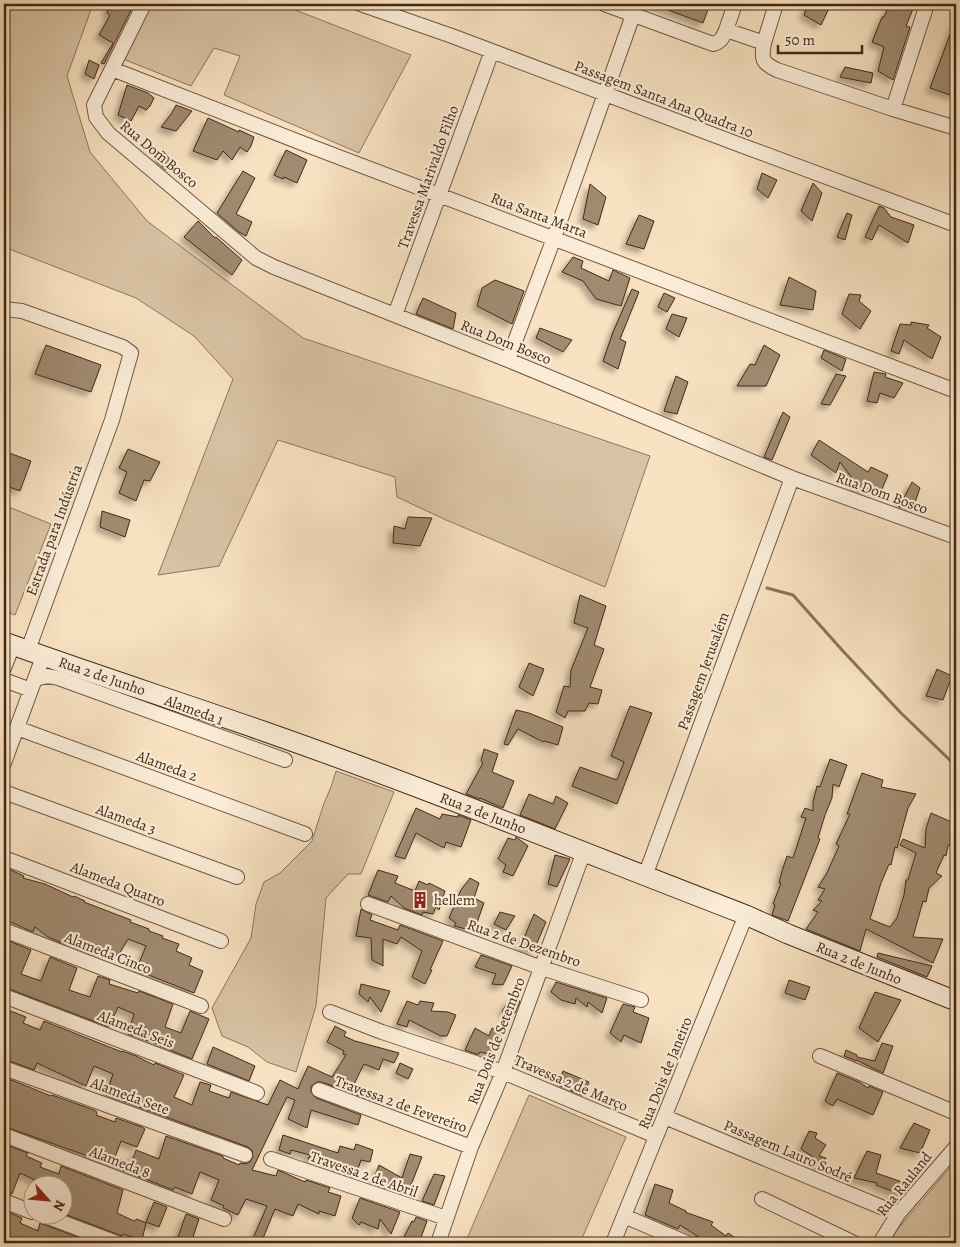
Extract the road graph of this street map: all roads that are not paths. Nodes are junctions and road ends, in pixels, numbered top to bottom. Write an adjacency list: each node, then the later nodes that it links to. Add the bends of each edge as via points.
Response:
1 (144, 4): 11 (street)
2 (360, 4): 10 (street, Passagem Santa Ana Quadra 10)
3 (604, 4): 7 (street)
4 (735, 4): 8 (street)
5 (776, 4): 9 (street)
6 (928, 4): 13 (street)
7 (633, 15): 8 (street, via 713,44 718,43); 12 (street)
8 (726, 30): 9 (street)
9 (764, 43): 13 (street, via 762,54 767,66)
10 (492, 51): 12 (street, Passagem Santa Ana Quadra 10); 15 (street, Travessa Marivaldo Filho)
11 (112, 69): 15 (street, Rua Santa Marta); 19 (street, Rua Dom Bosco, via 94,105 96,117 108,132 256,258)
12 (605, 94): 16 (street, Passagem Santa Ana Quadra 10); 17 (street)
13 (893, 109): 14 (street)
14 (956, 128)
15 (439, 194): 17 (street, Rua Santa Marta); 19 (street, Travessa Marivaldo Filho)
16 (956, 225)
17 (554, 238): 20 (street); 21 (street, Rua Santa Marta)
18 (4, 309): 24 (street, Estrada para Indústria, via 22,311 131,353 112,420)
19 (394, 315): 20 (street, Rua Dom Bosco)
20 (508, 360): 22 (street, Rua Dom Bosco)
21 (956, 390)
22 (792, 478): 23 (street, Rua Dom Bosco); 35 (street, Passagem Jerusalém)
23 (956, 537)
24 (22, 648): 25 (street); 27 (street); 33 (street, Rua 2 de Junho, via 263,731)
25 (4, 668)
26 (4, 680): 27 (street)
27 (33, 685): 28 (street); 29 (street, Alameda 1, via 48,676 58,678)
28 (17, 728): 30 (street); 32 (street, Alameda 2)
29 (285, 760)
30 (4, 763)
31 (4, 792): 36 (street, Alameda 3)
32 (305, 834)
33 (584, 851): 35 (street, Rua 2 de Junho); 41 (street, Rua Dois de Setembro)
34 (4, 858): 40 (street, Alameda Quatro)
35 (645, 876): 38 (street, Rua 2 de Junho)
36 (237, 877)
37 (368, 904): 41 (street, Rua 2 de Dezembro)
38 (746, 915): 44 (street, Rua 2 de Junho); 53 (street, Rua Dois de Janeiro)
39 (4, 930): 45 (street, Alameda Cinco)
40 (221, 941)
41 (542, 968): 43 (street, Rua 2 de Dezembro); 49 (street, Rua Dois de Setembro)
42 (4, 996): 51 (street, Alameda Seis)
43 (641, 1000)
44 (956, 1001)
45 (201, 1006)
46 (330, 1012): 49 (street, Travessa 2 de Março)
47 (820, 1056): 52 (street)
48 (4, 1068): 58 (street, Alameda Sete)
49 (504, 1072): 55 (street, Travessa 2 de Março); 56 (street, Rua Dois de Setembro)
50 (319, 1090): 56 (street, Travessa 2 de Fevereiro)
51 (257, 1093)
52 (956, 1113)
53 (665, 1116): 55 (street, Rua Dois de Janeiro); 63 (street, Passagem Lauro Sodré)
54 (4, 1135): 66 (street, Alameda 8)
55 (656, 1136): 64 (street, Rua Dois de Janeiro)
56 (471, 1147): 65 (street, Rua Dois de Setembro)
57 (956, 1147): 63 (street, Rua Rauland)
58 (244, 1155)
59 (271, 1159): 65 (street, Travessa 2 de Abril)
60 (762, 1199): 72 (street)
61 (4, 1201): 62 (street)
62 (22, 1208)
63 (898, 1214): 73 (street, Rua Rauland)
64 (624, 1216): 70 (street, Rua Dois de Janeiro); 71 (street)
65 (446, 1218): 69 (street, Rua Dois de Setembro)
66 (224, 1219)
67 (67, 1224): 68 (street)
68 (118, 1243)
69 (438, 1243)
70 (613, 1243)
71 (687, 1243)
72 (854, 1243)
73 (880, 1243)

